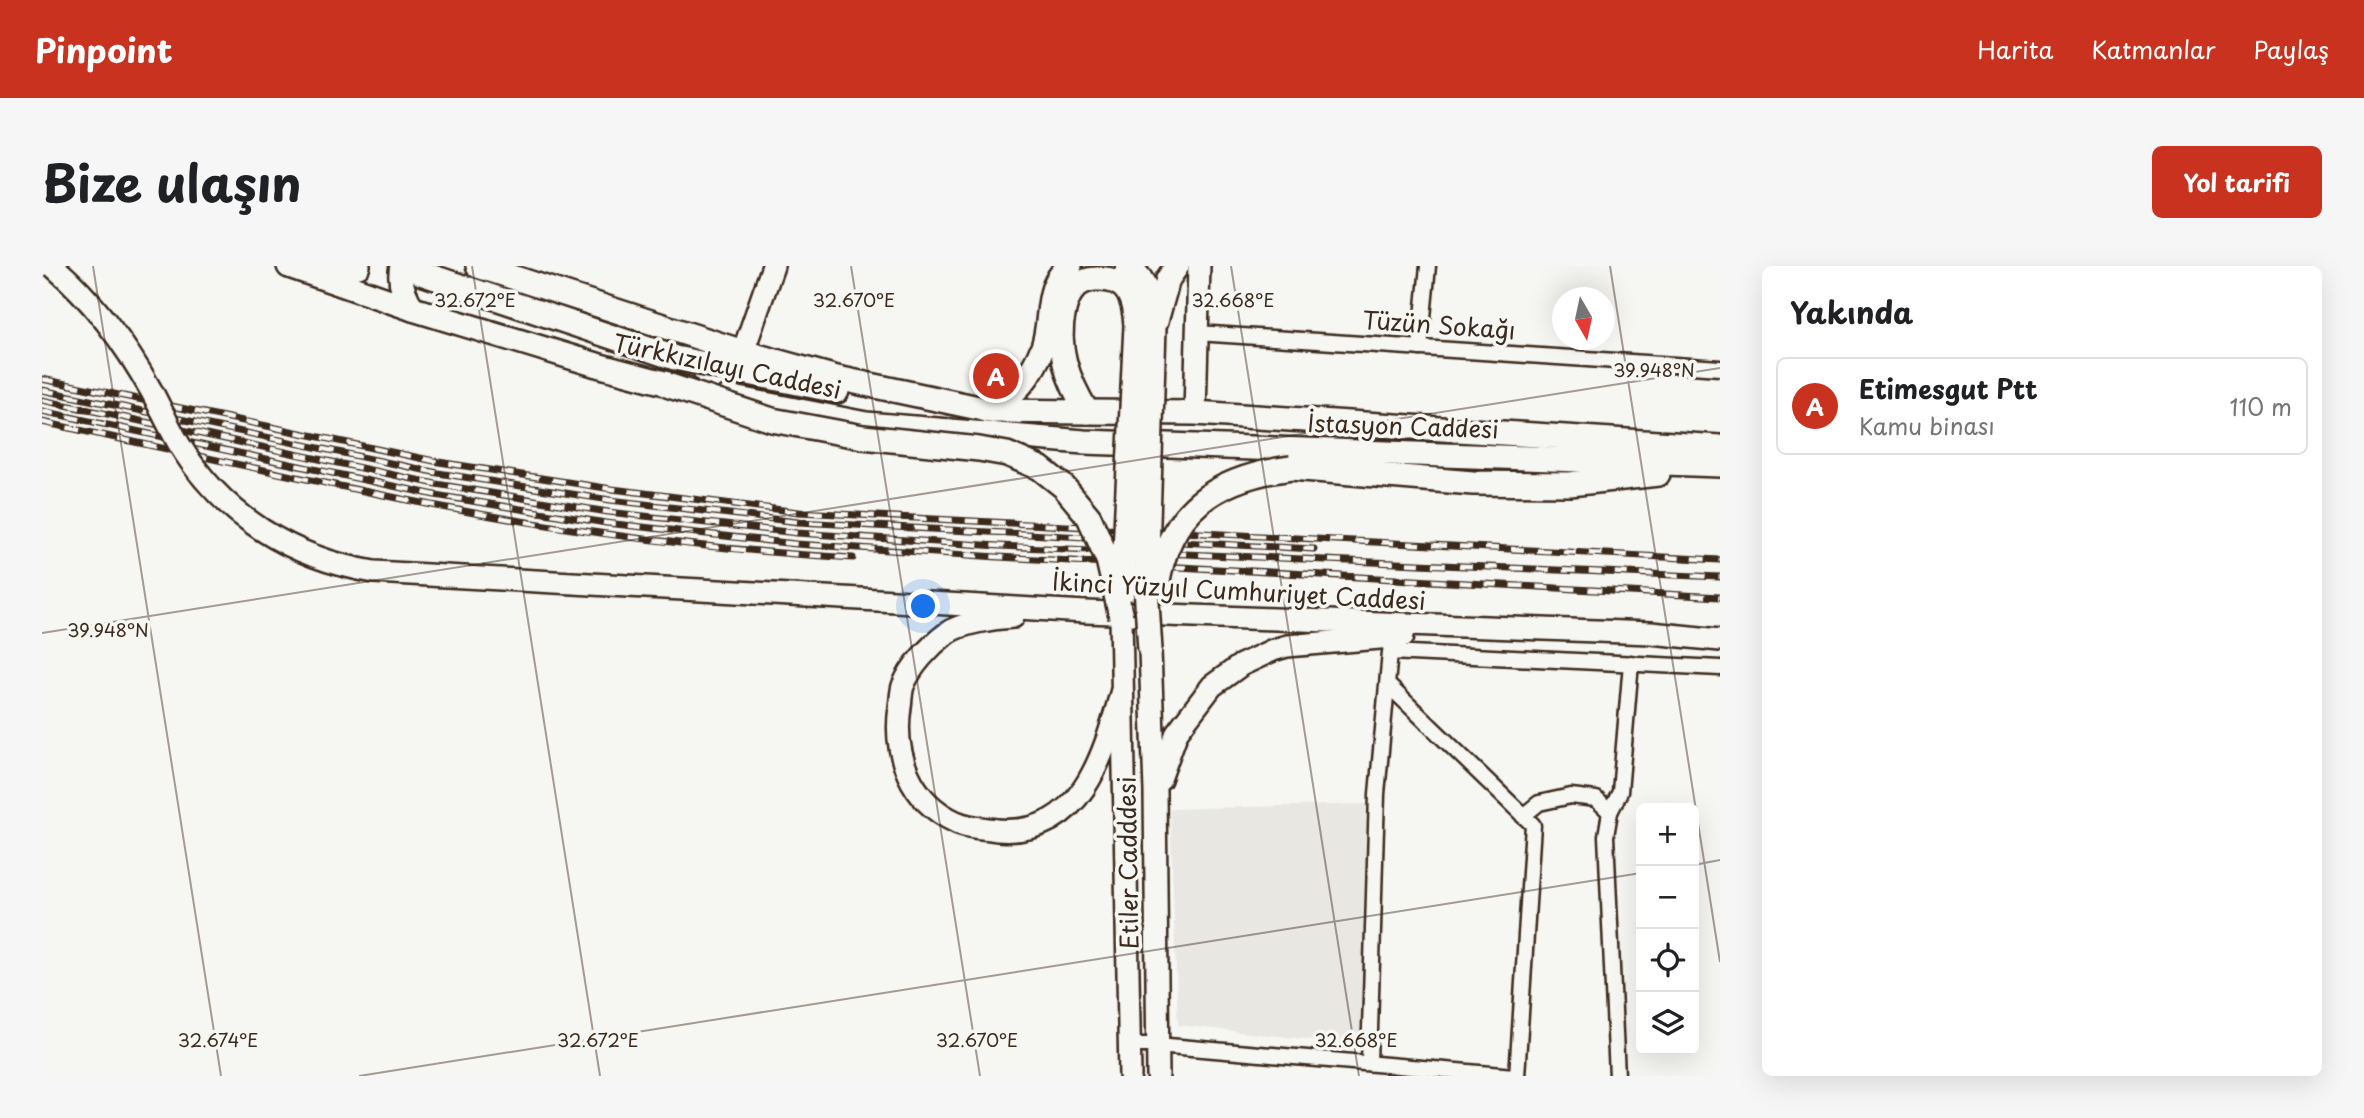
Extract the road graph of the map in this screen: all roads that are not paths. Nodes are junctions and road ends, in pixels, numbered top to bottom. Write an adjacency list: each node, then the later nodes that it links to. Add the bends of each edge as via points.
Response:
1 (53, 266): 26 (main road, İkinci Yüzyıl Cumhuriyet Caddesi, bridge, via 118,336 200,473 238,511 288,547 343,566 374,572)
2 (289, 266): 11 (main road, Türkkızılayı Caddesi)
3 (358, 266): 11 (main road)
4 (478, 266): 17 (main road, Türkkızılayı Caddesi)
5 (773, 266): 17 (main road)
6 (1070, 266): 20 (main road, via 1056,279 1044,344 1026,382)
7 (1128, 266): 14 (main road, via 1146,286)
8 (1177, 266): 14 (main road)
9 (1199, 266): 15 (main road)
10 (1428, 266): 16 (street)
11 (321, 270): 13 (main road, Türkkızılayı Caddesi)
12 (412, 270): 13 (main road, via 401,281); 20 (main road, via 675,358 898,402)
13 (412, 309): 19 (main road, Türkkızılayı Caddesi)
14 (1145, 326): 21 (main road, via 1129,294 1114,280 1091,279 1073,289 1060,328 1065,366); 27 (main road, bridge); 30 (main road, bridge)
15 (1197, 333): 16 (street, Tüzün Sokağı); 22 (main road)
16 (1420, 348): 18 (street, Tüzün Sokağı)
17 (743, 352): 20 (main road, Türkkızılayı Caddesi, via 837,378)
18 (1720, 368)
19 (667, 385): 23 (main road, Türkkızılayı Caddesi, via 866,424); 27 (main road, bridge, via 772,420 863,437 1007,454 1040,468 1064,487 1089,517 1108,560)
20 (993, 411): 21 (main road, Türkkızılayı Caddesi)
21 (1087, 412): 22 (main road, Türkkızılayı Caddesi)
22 (1195, 413): 24 (main road, İstasyon Caddesi)
23 (1084, 442): 25 (main road, İstasyon Caddesi)
24 (1720, 446)
25 (1720, 466): 30 (main road, bridge, via 1570,484 1474,483 1291,468 1235,481 1201,500 1184,516 1161,561)
26 (1086, 612): 28 (main road, İkinci Yüzyıl Cumhuriyet Caddesi); 34 (main road, via 993,618 949,632 922,656 904,686 897,728 908,777 922,797 958,823 1009,831 1035,827 1070,807 1097,768)
27 (1121, 617): 34 (main road)
28 (1460, 627): 29 (main road, İkinci Yüzyıl Cumhuriyet Caddesi, via 1651,633); 35 (main road, via 1273,650 1231,671 1212,686 1177,732)
29 (1720, 640)
30 (1150, 650): 35 (main road, Etiler Cadddesi)
31 (1630, 663): 32 (street); 33 (street, via 1390,652); 36 (street, via 1620,792)
32 (1720, 668)
33 (1388, 685): 37 (street); 40 (street, via 1377,794)
34 (1122, 691): 38 (main road)
35 (1155, 791): 39 (main road, Etiler Cadddesi)
36 (1610, 812): 37 (street, via 1596,799 1571,796 1539,803); 45 (street, via 1606,836)
37 (1523, 816): 44 (street, via 1533,825)
38 (1130, 1045): 39 (street); 42 (main road)
39 (1157, 1045): 41 (street); 43 (main road, Etiler Cadddesi)
40 (1369, 1063): 41 (street); 44 (street)
41 (1354, 1069)
42 (1130, 1076)
43 (1158, 1076)
44 (1516, 1076)
45 (1617, 1076)

